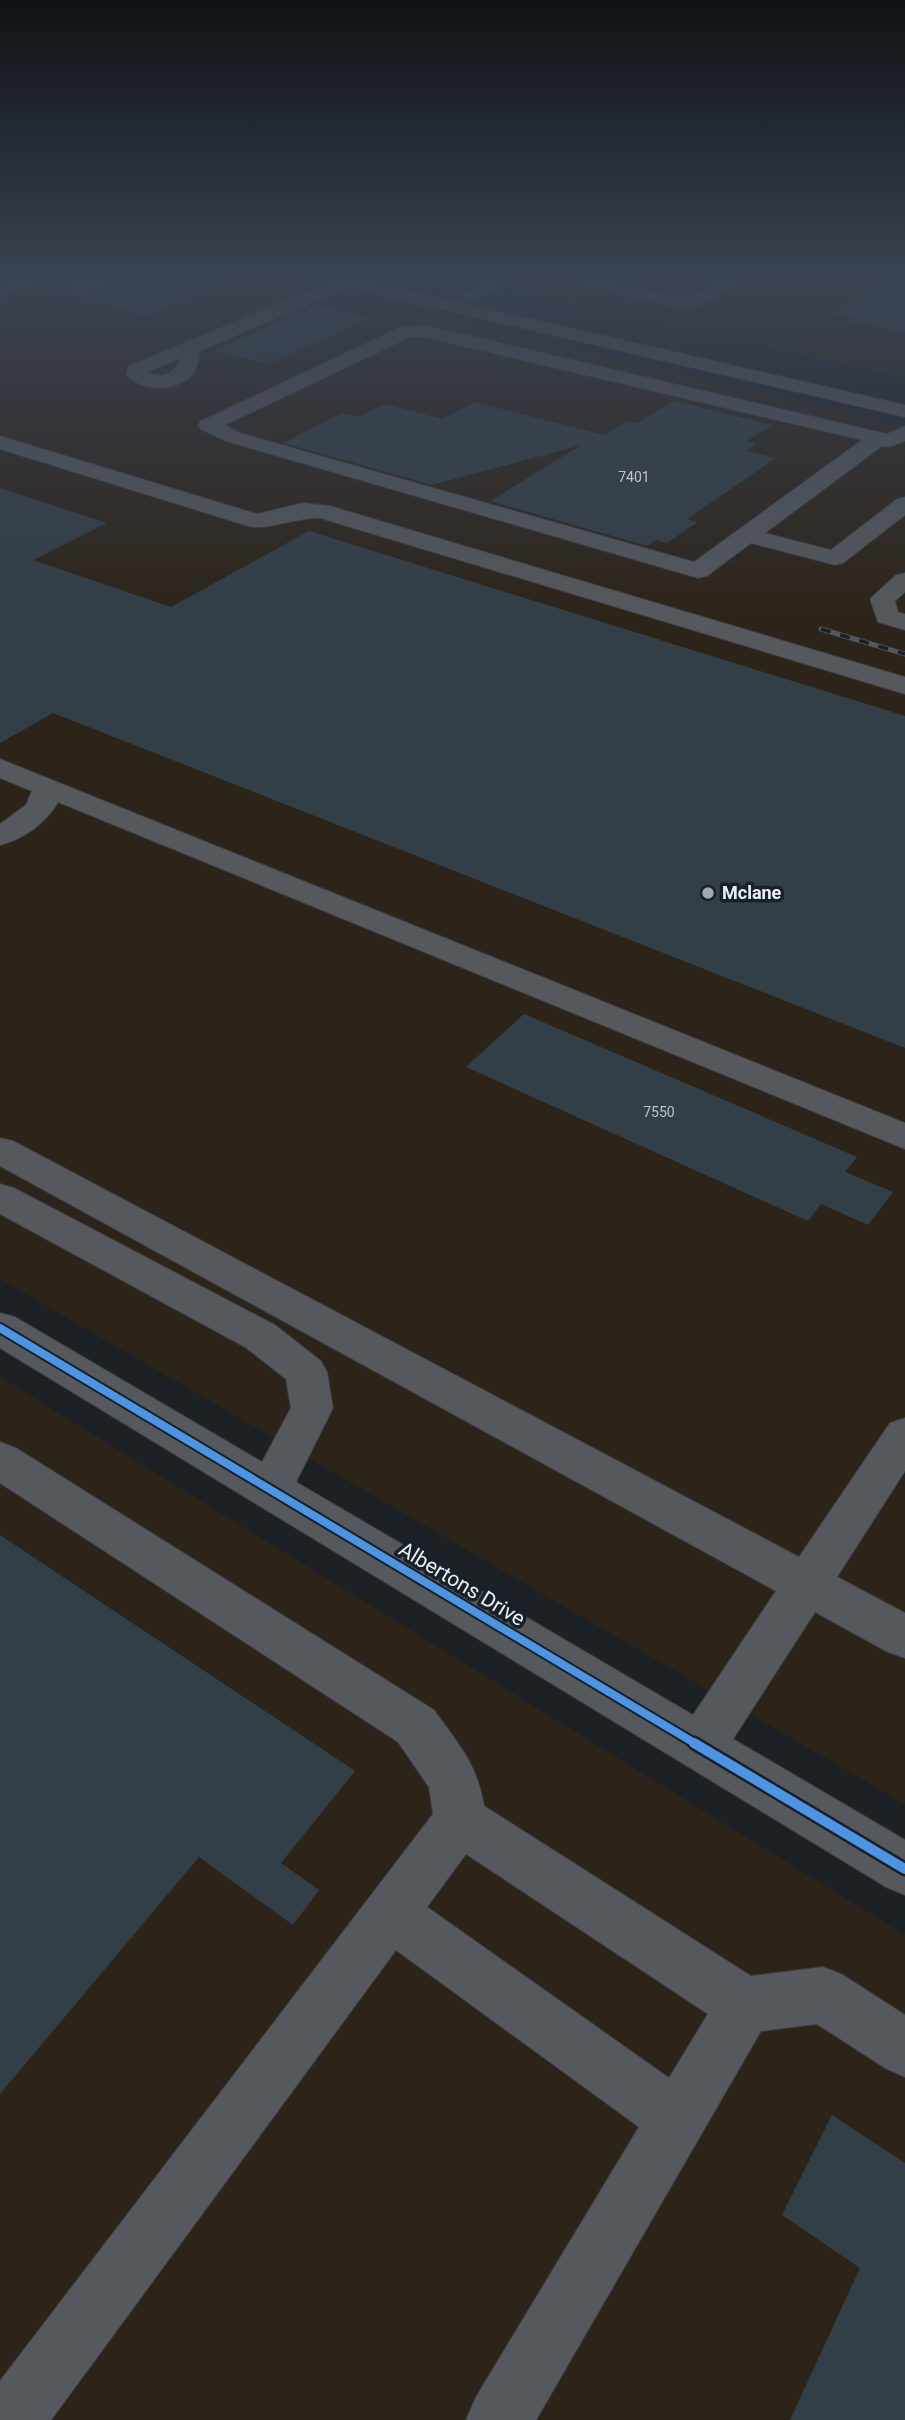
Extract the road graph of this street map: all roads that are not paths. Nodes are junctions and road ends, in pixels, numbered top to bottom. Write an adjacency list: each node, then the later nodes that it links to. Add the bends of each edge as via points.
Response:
1 (281, 391): 8 (street, via 208,425 233,437 698,571)
2 (682, 391): 5 (street)
3 (818, 391): 4 (main road)
4 (905, 411)
5 (894, 439): 8 (street)
6 (0, 442): 11 (street, via 256,521 303,510 322,511)
7 (905, 504): 8 (street, via 835,558)
8 (747, 535)
9 (905, 580): 10 (street, via 882,599 887,617)
10 (905, 622)
11 (905, 686)
12 (0, 768): 13 (street)
13 (48, 787): 14 (street, via 46,801 36,815); 15 (street)
14 (0, 836)
15 (905, 1138)
16 (0, 1150): 22 (street)
17 (0, 1197): 21 (street, via 260,1336 306,1372 312,1408)
18 (0, 1328): 21 (street, Albertons Drive)
19 (905, 1435): 22 (street)
20 (0, 1460): 25 (street, via 416,1726 454,1780)
21 (270, 1490): 24 (street, Albertons Drive)
22 (808, 1585): 23 (street); 24 (street)
23 (905, 1637)
24 (700, 1747): 26 (street, Albertons Drive)
25 (460, 1820): 27 (street); 28 (street)
26 (905, 1869)
27 (390, 1913): 30 (street); 31 (street)
28 (745, 2005): 29 (street, via 823,1995); 30 (street)
29 (905, 2048)
30 (677, 2119): 32 (street)
31 (11, 2420)
32 (499, 2420)

